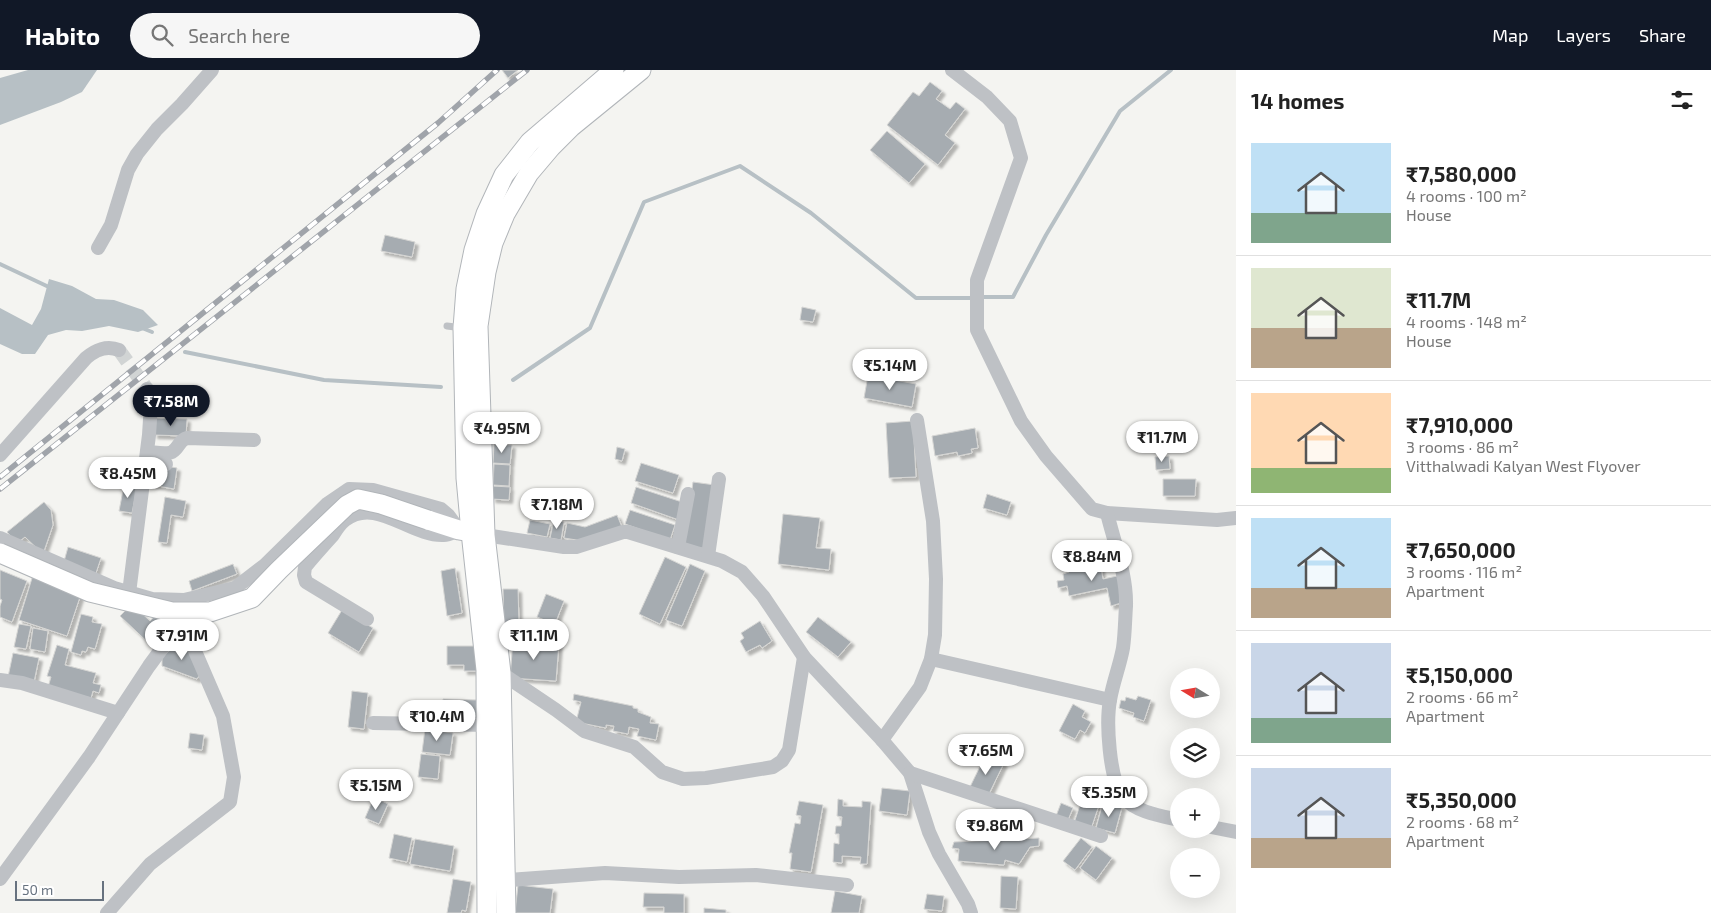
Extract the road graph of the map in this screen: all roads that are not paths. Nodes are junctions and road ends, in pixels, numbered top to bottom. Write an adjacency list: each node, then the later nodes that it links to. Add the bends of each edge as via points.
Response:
1 (212, 70): 6 (street, via 137,154 128,170 111,225)
2 (614, 70): 5 (main road)
3 (641, 70): 5 (main road, via 571,127)
4 (952, 70): 16 (street, via 987,97 1010,121 1021,158 977,280 977,330 1021,421 1046,456 1092,509)
5 (545, 141): 18 (main road, via 530,142 504,175 486,214 466,289 462,327 473,407 466,478)
6 (98, 248)
7 (119, 350): 11 (street, via 113,347 93,352)
8 (147, 389): 12 (street, via 151,404)
9 (917, 420): 28 (street, via 933,522 936,579)
10 (254, 440): 12 (street, via 187,438 182,439 173,452)
11 (0, 455)
12 (146, 456): 13 (street); 23 (street)
13 (166, 464)
14 (719, 479): 22 (street)
15 (688, 494): 20 (street)
16 (1107, 513): 17 (street, via 1218,520); 31 (street, via 1126,592 1123,647)
17 (1236, 518)
18 (472, 532): 20 (street, via 576,547 628,532); 21 (main road, bridge, via 358,500 347,505 252,598 210,612 172,612 90,592); 24 (street, via 441,509 373,490 349,489 327,504 265,564 234,588); 25 (street, via 434,534 364,512 344,520 305,567 304,575 306,582); 29 (main road); 34 (main road)
19 (0, 538): 23 (street)
20 (678, 547): 22 (street)
21 (0, 553)
22 (708, 556): 27 (street, via 742,572 763,596)
23 (129, 593): 24 (street, via 152,599)
24 (184, 600): 26 (street)
25 (367, 619)
26 (182, 621): 32 (street); 44 (street, via 223,716 234,776 230,802 150,864)
27 (804, 657): 29 (street, via 789,750 782,761 773,767 706,778 683,779 662,772 634,747 584,731); 35 (street)
28 (931, 659): 31 (street); 35 (street, via 920,687)
29 (501, 673): 42 (main road)
30 (0, 680): 32 (street, via 22,683)
31 (1110, 700): 37 (street, via 1111,756 1116,785 1124,797 1145,811)
32 (118, 712): 41 (street)
33 (373, 723): 34 (street)
34 (488, 724): 42 (main road)
35 (882, 740): 36 (street)
36 (910, 773): 40 (street); 47 (street, via 938,854)
37 (1170, 818)
38 (1220, 829): 39 (street)
39 (1236, 832)
40 (1101, 836)
41 (0, 879)
42 (496, 881): 43 (street, via 605,873 679,877 756,875); 45 (main road); 46 (main road)
43 (847, 885)
44 (108, 913)
45 (487, 913)
46 (506, 913)
47 (971, 913)

